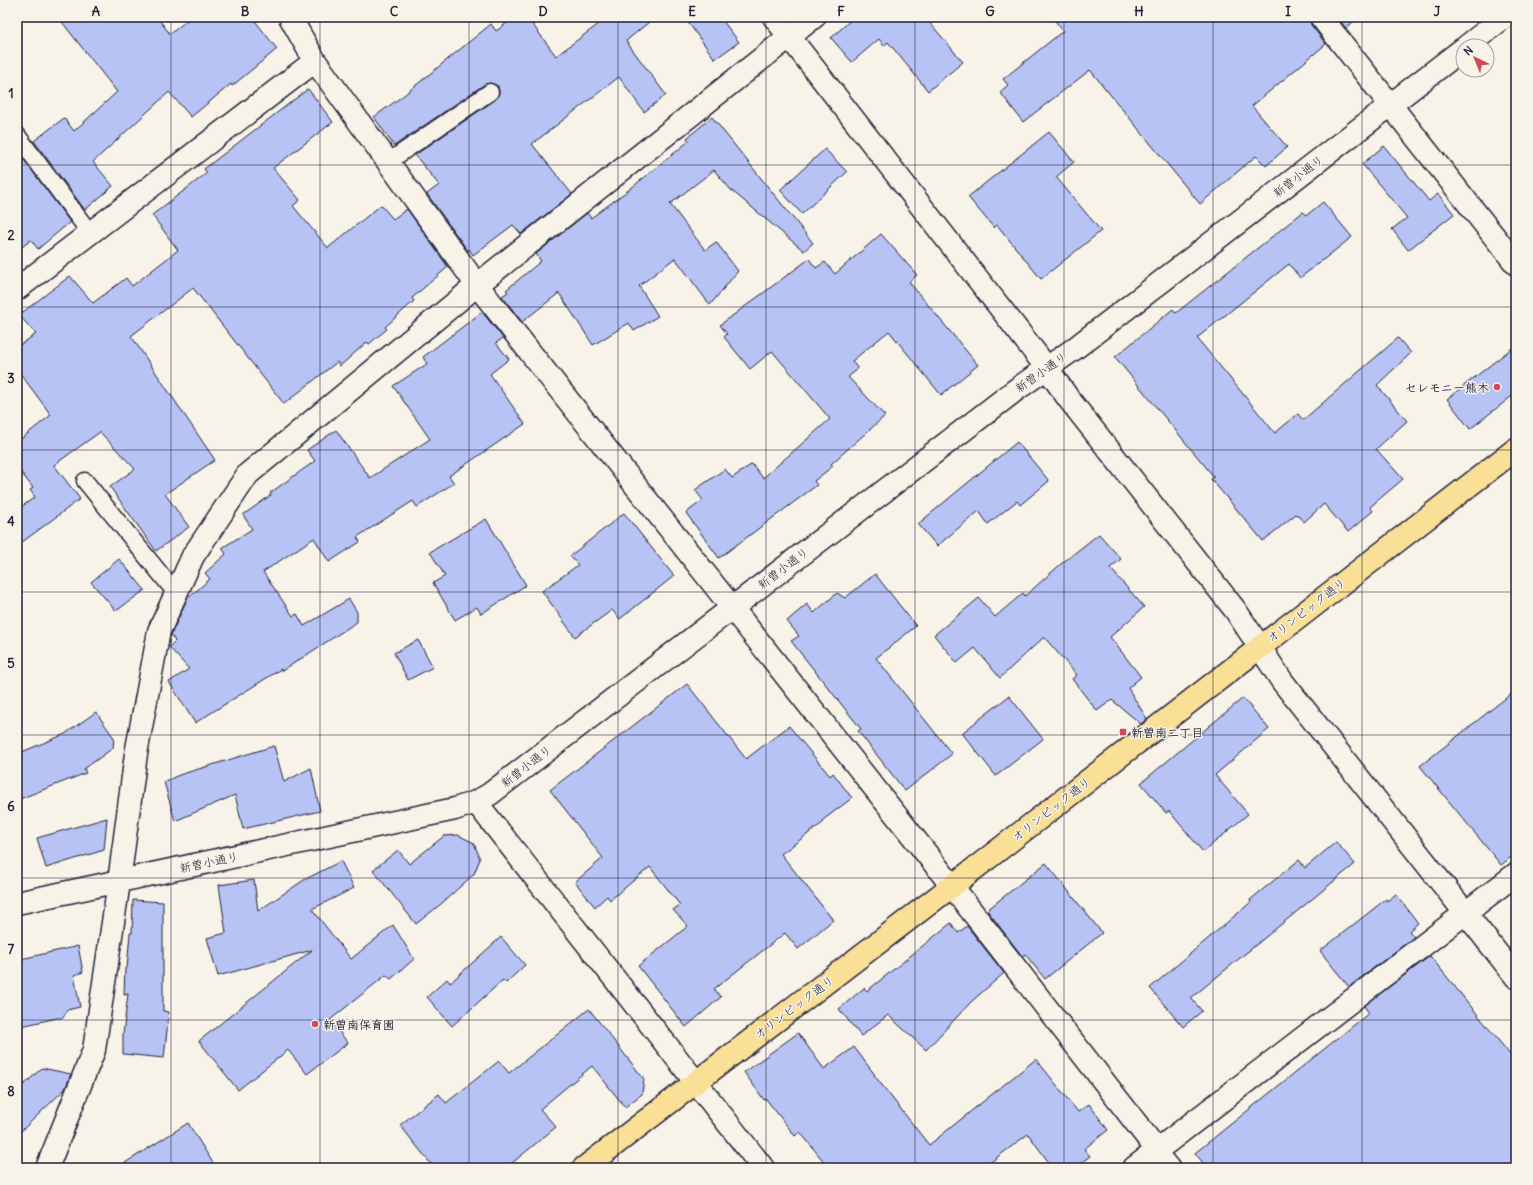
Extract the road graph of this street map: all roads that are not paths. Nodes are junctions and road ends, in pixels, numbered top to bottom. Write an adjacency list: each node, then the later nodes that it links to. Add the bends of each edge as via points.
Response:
1 (290, 17): 9 (street)
2 (774, 17): 6 (street)
3 (814, 17): 6 (street)
4 (1321, 17): 11 (street)
5 (1504, 17): 7 (street)
6 (790, 37): 16 (street); 18 (street)
7 (1477, 38)
8 (1455, 55): 11 (street, 新曽小通り)
9 (315, 61): 13 (street); 14 (street)
10 (490, 92): 13 (lane)
11 (1391, 105): 15 (street); 18 (street, 新曽小通り)
12 (17, 135): 14 (lane)
13 (388, 162): 16 (street)
14 (90, 233): 17 (street)
15 (1516, 264)
16 (477, 285): 21 (street, via 248,474 193,556); 22 (street)
17 (17, 288)
18 (1047, 368): 22 (street, 新曽小通り); 23 (street, via 1236,611)
19 (1516, 449): 23 (main road, オリンピック通り)
20 (85, 481): 21 (lane)
21 (176, 593): 26 (street, via 159,631 136,754)
22 (731, 608): 24 (street, 新曽小通り, via 490,794); 27 (street)
23 (1259, 647): 27 (main road, オリンピック通り); 29 (street, via 1282,681)
24 (476, 802): 26 (street, 新曽小通り, via 455,809); 31 (street)
25 (1516, 874): 29 (street)
26 (119, 882): 28 (street, 新曽小通り); 33 (street, via 94,1050)
27 (952, 886): 31 (main road, オリンピック通り); 32 (street)
28 (17, 904)
29 (1466, 913): 30 (street); 32 (street)
30 (1516, 977)
31 (696, 1082): 34 (main road, オリンピック通り); 35 (street)
32 (1157, 1150): 36 (street); 37 (lane)
33 (47, 1168)
34 (584, 1168)
35 (763, 1168)
36 (1134, 1168)
37 (1172, 1168)

